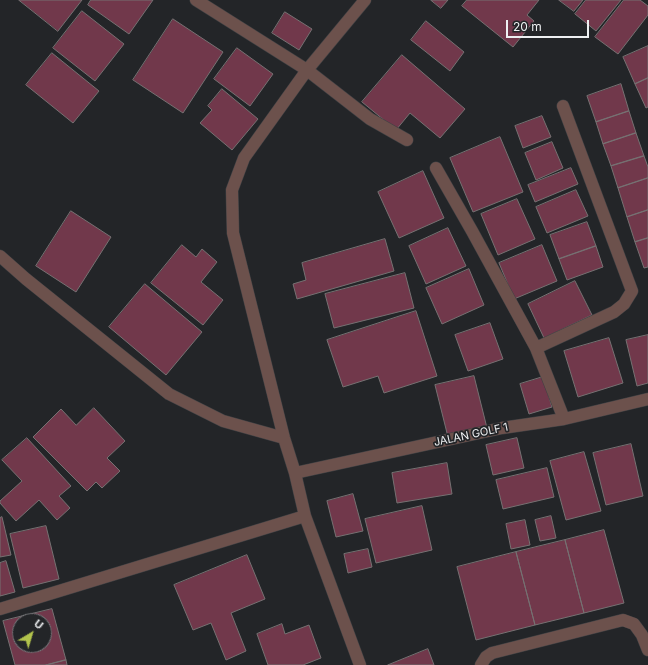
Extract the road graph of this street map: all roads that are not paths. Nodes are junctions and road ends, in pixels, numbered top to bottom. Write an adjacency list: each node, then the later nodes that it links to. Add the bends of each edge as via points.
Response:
1 (196, 0): 3 (street)
2 (365, 0): 3 (street)
3 (307, 70): 5 (street, via 370,119); 11 (street, via 244,158 232,190 233,233)
4 (563, 106): 8 (street, via 632,291 624,304 614,312)
5 (407, 140)
6 (436, 168): 8 (street)
7 (0, 256): 11 (street, via 169,394 223,421)
8 (536, 348): 10 (street)
9 (648, 399): 10 (street, JALAN GOLF 1)
10 (564, 419): 12 (street, JALAN GOLF 1, via 502,428)
11 (284, 438): 12 (street)
12 (295, 473): 13 (street)
13 (305, 516): 14 (street); 16 (street)
14 (0, 609)
15 (648, 650): 17 (street, via 634,624 624,620 492,653)
16 (360, 665)
17 (481, 665)

